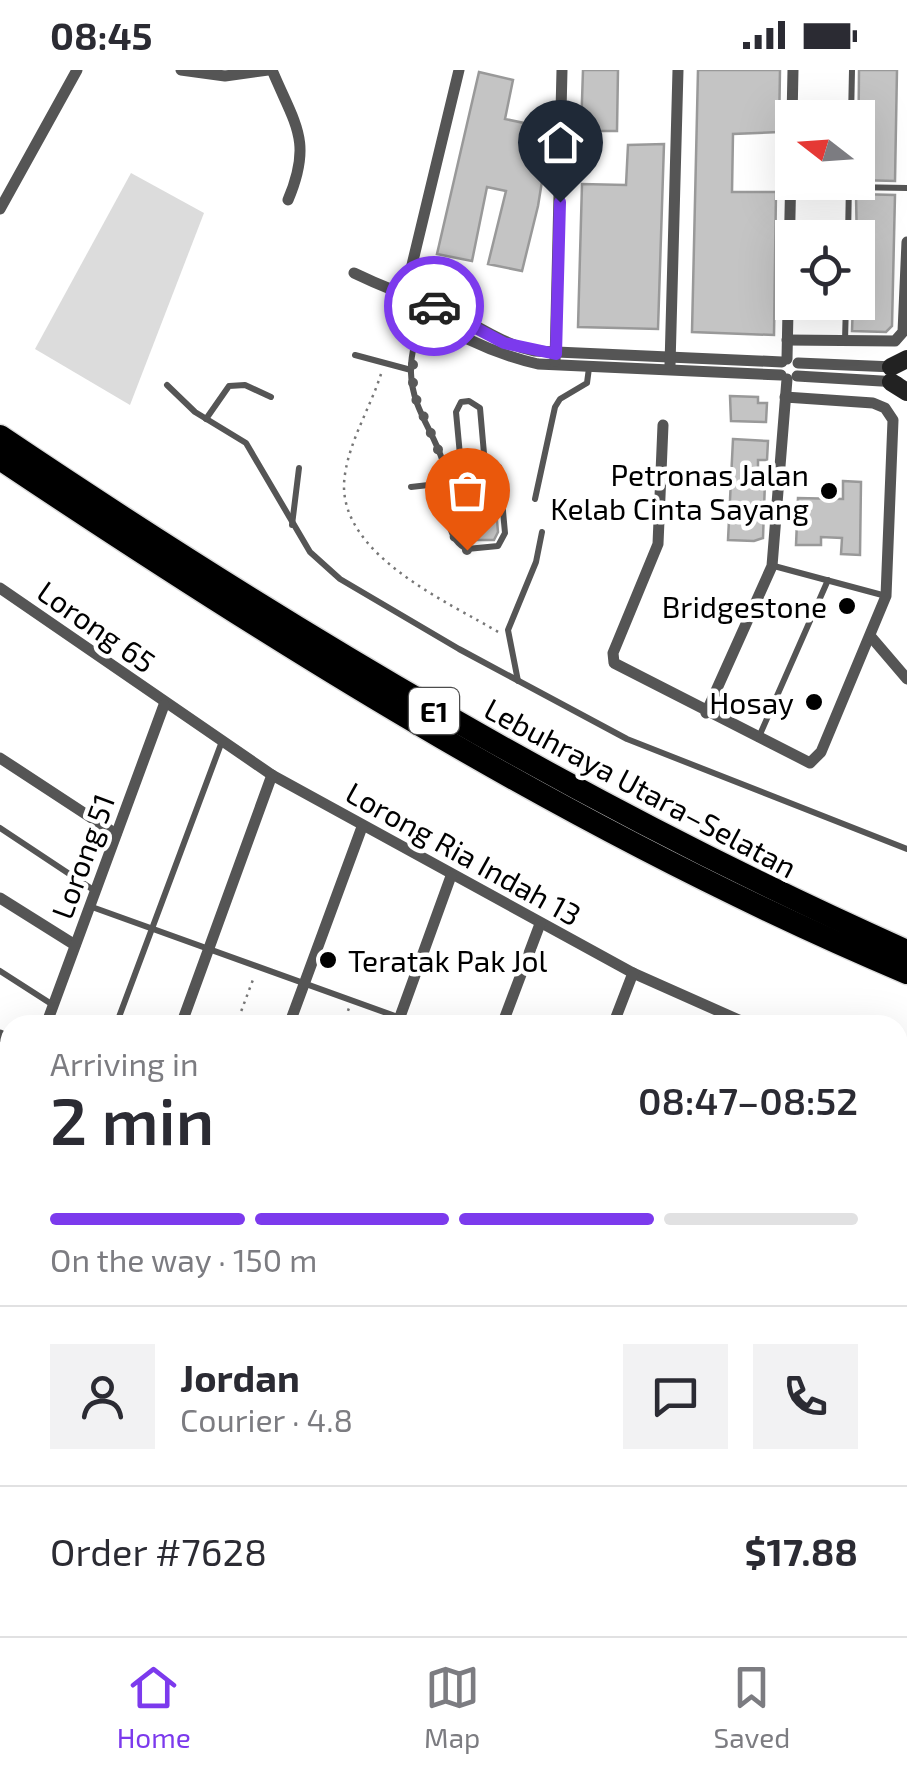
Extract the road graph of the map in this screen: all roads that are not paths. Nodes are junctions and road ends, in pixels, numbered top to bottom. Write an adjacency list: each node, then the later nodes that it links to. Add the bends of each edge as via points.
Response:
1 (77, 70): 15 (street)
2 (180, 70): 3 (street, via 225,76)
3 (270, 70): 13 (street, via 303,149)
4 (459, 70): 18 (street)
5 (562, 70): 24 (street)
6 (678, 70): 25 (street)
7 (793, 70): 9 (street)
8 (852, 70): 10 (lane)
9 (793, 100)
10 (851, 100)
11 (875, 186): 12 (lane)
12 (907, 188)
13 (288, 200)
14 (792, 200): 21 (street)
15 (0, 209)
16 (907, 242): 22 (street, via 900,336 890,343)
17 (354, 273): 18 (street)
18 (404, 298): 19 (street)
19 (426, 309): 24 (street, via 507,355); 28 (lane)
20 (846, 320): 22 (lane)
21 (788, 340): 22 (street); 27 (street)
22 (845, 342)
23 (355, 355): 28 (lane)
24 (556, 359): 25 (street); 26 (street)
25 (670, 364): 26 (street); 27 (street)
26 (589, 366): 43 (lane, via 587,383 555,407)
27 (788, 369): 29 (street); 32 (street)
28 (411, 370): 39 (lane, via 418,414)
29 (902, 375)
30 (168, 385): 33 (lane)
31 (272, 397): 33 (lane, via 238,383)
32 (785, 398): 46 (street); 49 (street, via 873,403 890,415)
33 (206, 419): 44 (lane, via 246,442)
34 (663, 425): 54 (street, via 658,544 614,663)
35 (0, 436): 71 (highway, Lebuhraya Utara–Selatan / E1, via 312,638 475,734)
36 (0, 459): 71 (highway, Lebuhraya Utara–Selatan / E1, via 224,608 470,756 696,876)
37 (485, 465): 38 (lane); 38 (lane, via 480,408 469,401 460,402 456,412); 41 (lane, via 502,473 505,534 498,546 467,550 456,542)
38 (461, 466): 39 (lane)
39 (444, 467): 41 (lane)
40 (299, 468): 44 (lane)
41 (446, 483): 42 (lane)
42 (411, 488)
43 (534, 498)
44 (292, 525): 52 (lane, via 340,579)
45 (542, 532): 52 (lane, via 508,630)
46 (772, 566): 47 (lane); 54 (street)
47 (828, 580): 49 (lane); 55 (lane)
48 (0, 588): 53 (street, Lorong 65)
49 (886, 596): 50 (street)
50 (872, 638): 51 (street); 55 (street, via 815,761)
51 (907, 679)
52 (518, 682): 62 (lane, via 628,739)
53 (164, 704): 56 (street, Lorong Ria Indah 13); 61 (street, Lorong 51)
54 (706, 713): 55 (street)
55 (758, 740)
56 (220, 744): 58 (street, Lorong Ria Indah 13); 68 (lane)
57 (0, 758): 61 (street)
58 (272, 776): 59 (street, Lorong Ria Indah 13); 70 (street)
59 (362, 827): 63 (street, Lorong Ria Indah 13); 74 (street)
60 (0, 828): 64 (lane)
61 (116, 834): 64 (street, Lorong 51)
62 (907, 850)
63 (451, 876): 67 (street, Lorong Ria Indah 13); 82 (street)
64 (95, 891): 66 (street, Lorong 51)
65 (0, 898): 69 (street)
66 (90, 906): 68 (lane); 69 (street, Lorong 51)
67 (540, 924): 73 (street, Lorong Ria Indah 13); 83 (street)
68 (151, 928): 70 (lane); 78 (lane)
69 (76, 944): 75 (street, Lorong 51)
70 (208, 949): 74 (lane); 79 (street)
71 (899, 959)
72 (0, 971): 75 (lane)
73 (633, 973): 76 (street, Lorong Ria Indah 13); 84 (street)
74 (304, 984): 80 (street); 81 (lane)
75 (53, 1005): 77 (street, Lorong 51)
76 (718, 1010): 85 (street); 86 (street, Lorong Ria Indah 13)
77 (50, 1015)
78 (120, 1015)
79 (185, 1015)
80 (293, 1015)
81 (385, 1015)
82 (400, 1015)
83 (506, 1015)
84 (617, 1015)
85 (717, 1015)
86 (729, 1015)

